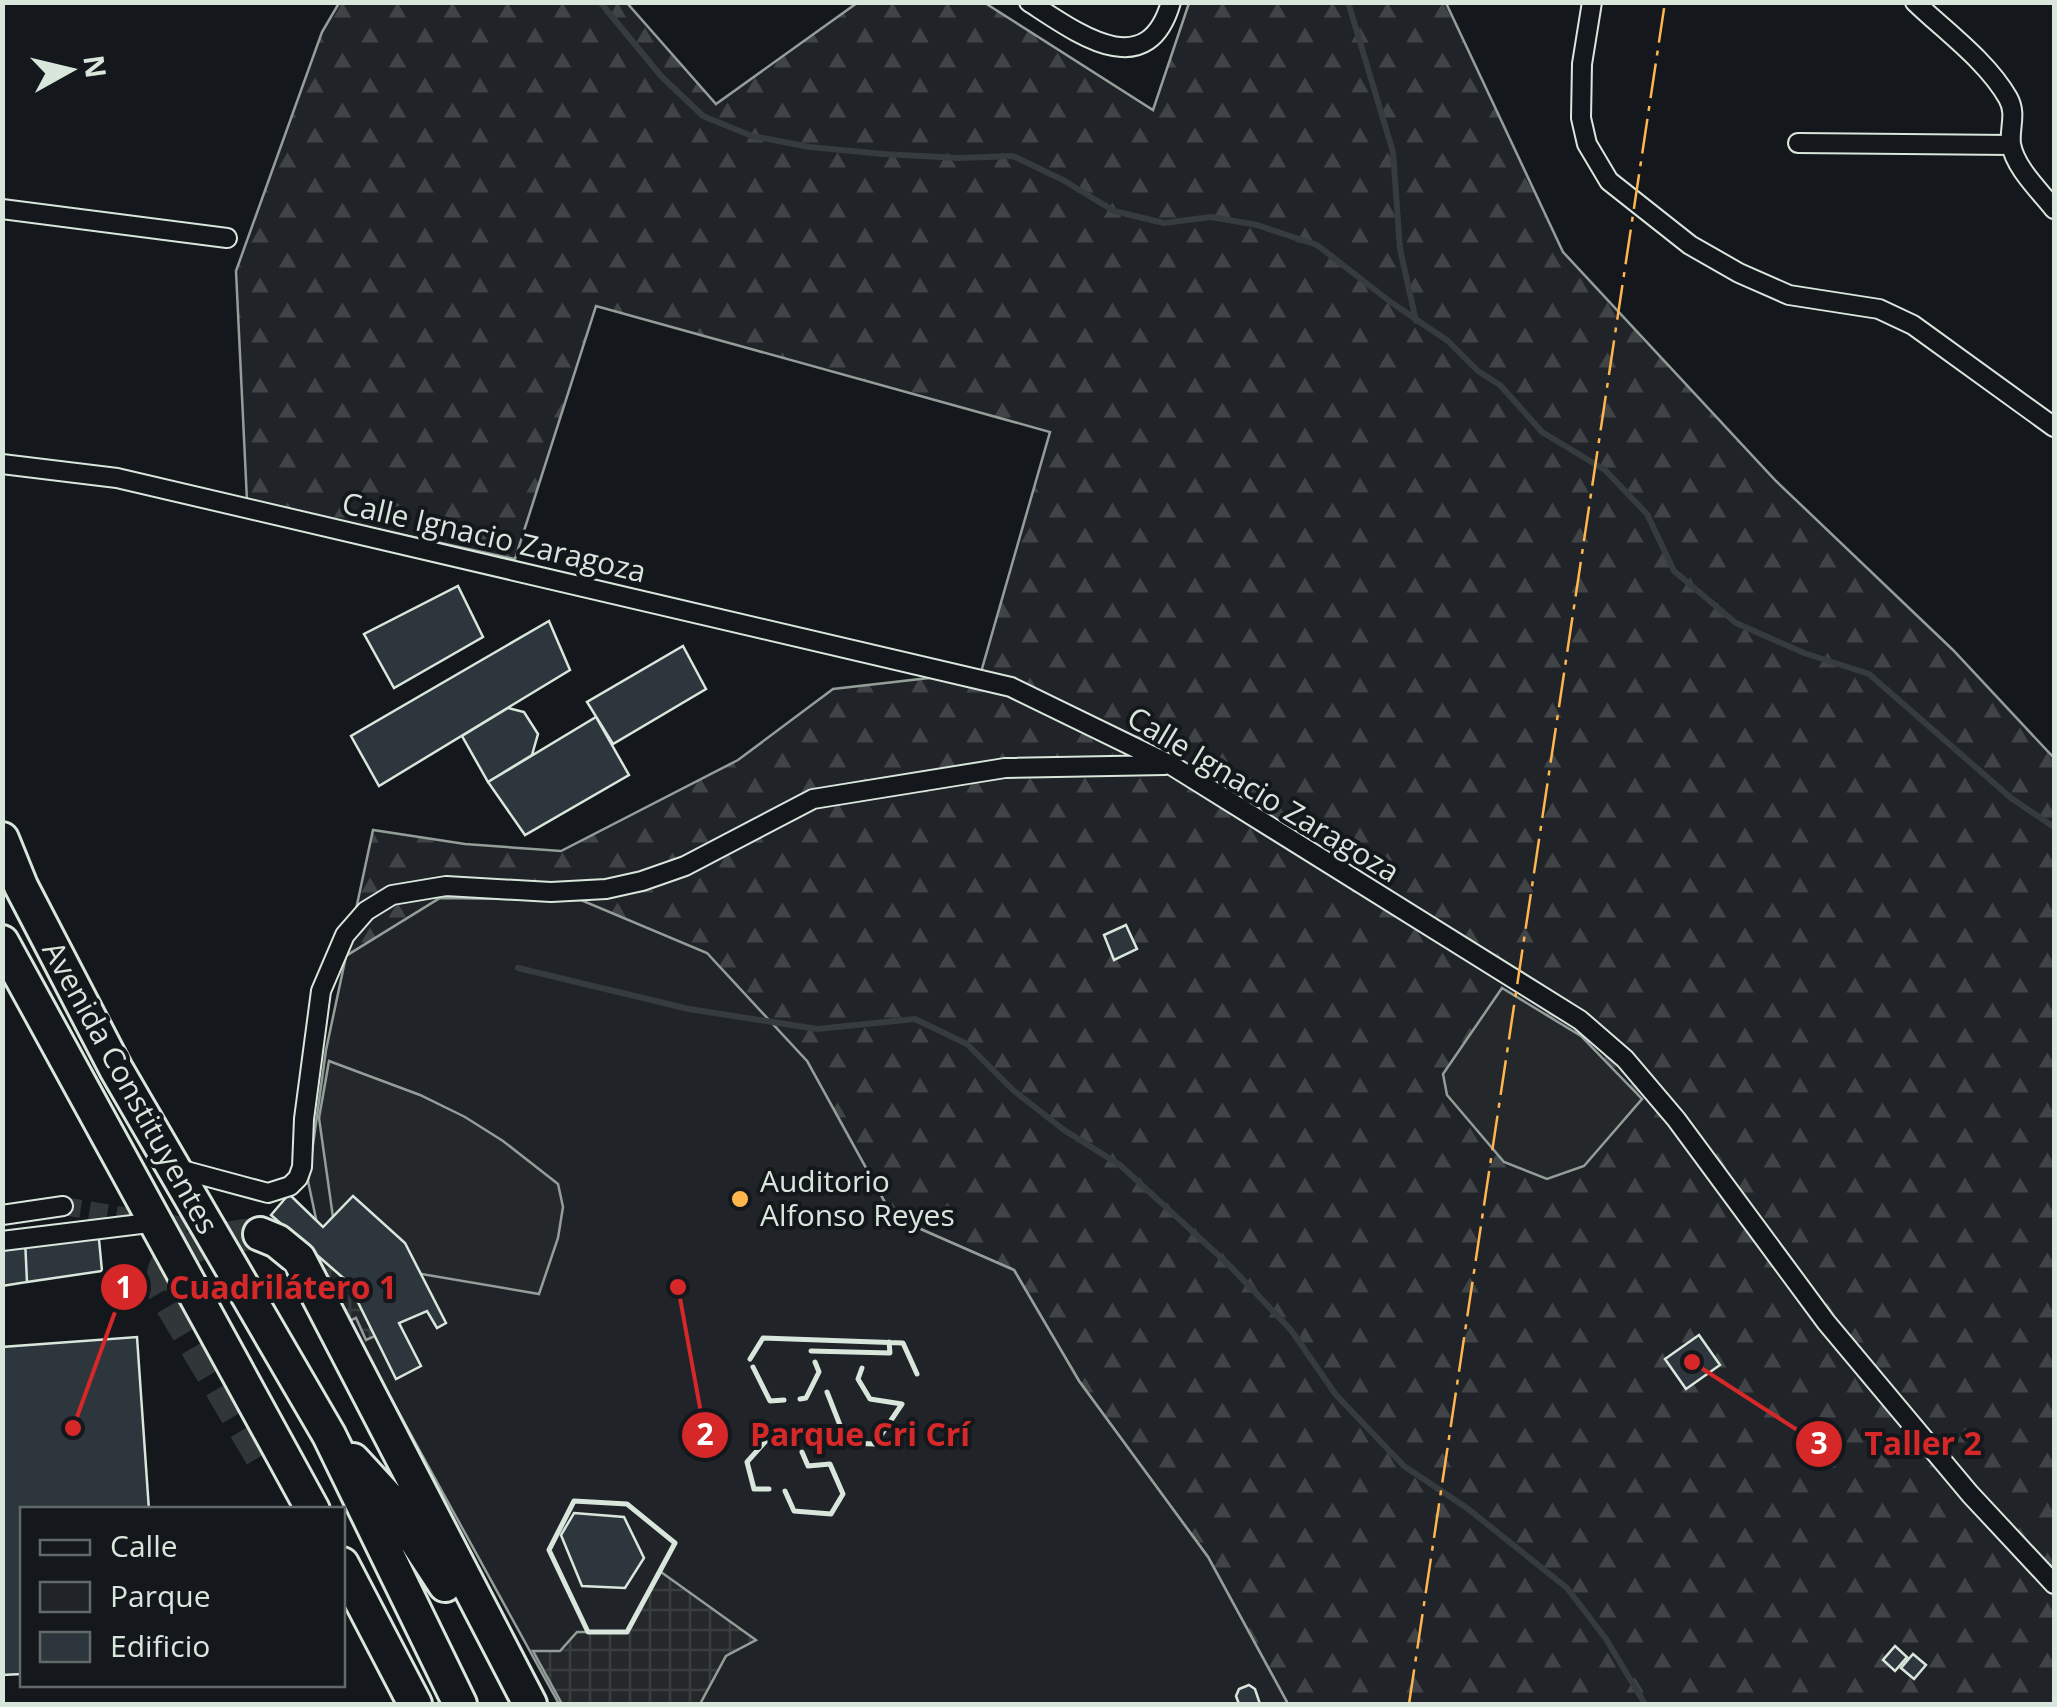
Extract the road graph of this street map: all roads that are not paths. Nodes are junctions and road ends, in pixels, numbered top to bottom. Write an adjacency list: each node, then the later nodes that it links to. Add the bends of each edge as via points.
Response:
1 (1029, 2): 2 (street, via 1114,49 1158,35)
2 (1172, 2)
3 (1592, 2): 10 (street, via 1581,118 1587,144 1609,181 1690,245 1739,273 1789,295 1879,308 1913,325)
4 (1915, 2): 6 (street, via 2009,100)
5 (1798, 143): 6 (street)
6 (2011, 145): 8 (street)
7 (2, 209): 9 (street)
8 (2054, 209)
9 (228, 238)
10 (2054, 427)
11 (2, 464): 12 (street, Calle Ignacio Zaragoza, via 116,478 1011,687)
12 (1171, 765): 15 (street, via 1006,768 813,799 685,866 606,888 446,886 392,895 345,934 320,991 298,1178 268,1192); 26 (street, Calle Ignacio Zaragoza, via 1580,1020 1626,1058 1826,1322)
13 (2, 839): 15 (highway, Avenida Constituyentes, via 52,951)
14 (2, 942): 18 (highway, Avenida Constituyentes)
15 (170, 1167): 21 (highway, Avenida Constituyentes)
16 (63, 1206): 17 (street)
17 (2, 1215)
18 (157, 1222): 20 (street); 24 (highway, Avenida Constituyentes)
19 (260, 1234): 31 (highway, via 299,1259)
20 (2, 1241)
21 (329, 1435): 29 (highway, Avenida Constituyentes); 30 (highway, via 388,1498 428,1556)
22 (267, 1467): 23 (highway)
23 (288, 1507)
24 (311, 1507)
25 (345, 1570): 28 (highway)
26 (2054, 1584)
27 (345, 1614): 28 (highway, via 378,1674)
28 (412, 1698)
29 (460, 1704)
30 (504, 1704)
31 (530, 1704)

